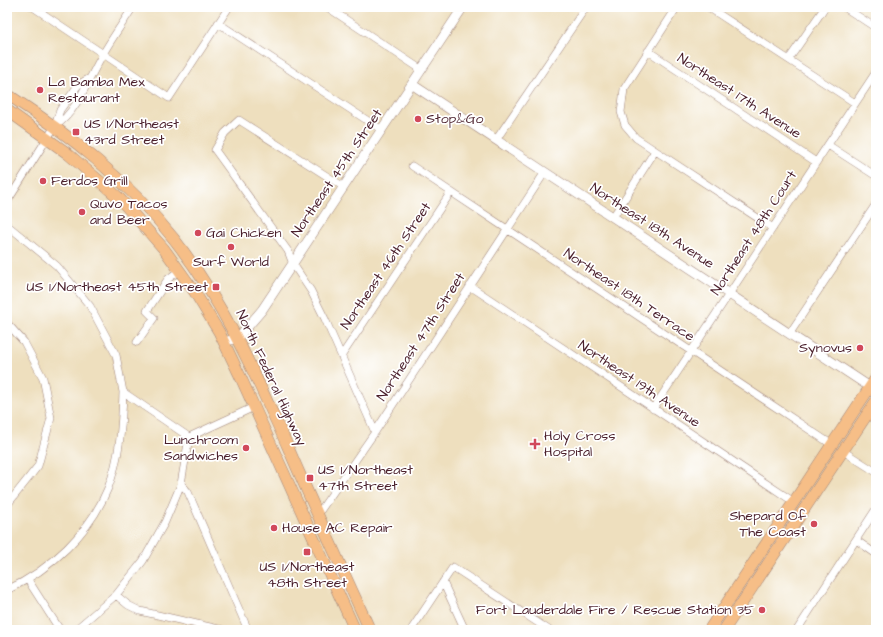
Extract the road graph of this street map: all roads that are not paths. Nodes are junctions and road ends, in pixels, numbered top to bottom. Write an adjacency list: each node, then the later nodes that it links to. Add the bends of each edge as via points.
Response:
1 (33, 7): 14 (street)
2 (133, 7): 14 (street)
3 (229, 7): 11 (street)
4 (327, 7): 16 (street)
5 (586, 7): 25 (street)
6 (677, 7): 13 (street)
7 (708, 7): 15 (street)
8 (826, 7): 15 (street)
9 (844, 7): 12 (street)
10 (460, 8): 16 (street, Northeast 45th Street)
11 (218, 23): 14 (street, via 169,98); 23 (street)
12 (876, 28)
13 (648, 51): 27 (street, via 624,89 621,112 625,125 636,138); 28 (street, Northeast 17th Avenue)
14 (102, 55): 22 (street, via 63,122)
15 (789, 59): 20 (street)
16 (422, 70): 18 (street, Northeast 45th Street)
17 (876, 72): 20 (street, Northeast 48th Court)
18 (413, 85): 23 (street, Northeast 45th Street); 25 (street, Northeast 18th Avenue)
19 (7, 94): 22 (main road, North Federal Highway)
20 (855, 103): 26 (street, Northeast 48th Court)
21 (7, 110): 24 (main road, North Federal Highway)
22 (55, 126): 24 (street); 36 (main road, North Federal Highway, via 111,171)
23 (382, 130): 32 (street, Northeast 45th Street)
24 (47, 138): 34 (street); 39 (main road, North Federal Highway, via 103,183)
25 (496, 140): 30 (street, Northeast 18th Avenue)
26 (828, 145): 28 (street, Northeast 48th Court); 31 (street)
27 (655, 151): 37 (street); 40 (street)
28 (816, 162): 40 (street, Northeast 48th Court)
29 (412, 166): 33 (street, Northeast 18th Terrace)
30 (545, 172): 37 (street, Northeast 18th Avenue); 41 (street, Northeast 47th Street)
31 (876, 176)
32 (344, 187): 42 (street, Northeast 45th Street); 42 (street, via 239,120 225,133 215,150 288,251)
33 (451, 192): 41 (street, Northeast 18th Terrace); 52 (street, Northeast 46th Street)
34 (7, 202)
35 (876, 204): 47 (street)
36 (156, 217): 39 (street); 48 (main road, North Federal Highway, via 191,262)
37 (613, 217): 45 (street, Northeast 18th Avenue)
38 (7, 225): 54 (street, via 57,266 90,306 116,355)
39 (146, 226): 43 (main road, North Federal Highway)
40 (773, 228): 45 (street, Northeast 48th Court)
41 (506, 229): 44 (street, Northeast 47th Street); 51 (street, Northeast 18th Terrace)
42 (293, 264): 48 (street, Northeast 45th Street, via 262,310); 52 (street, via 312,291)
43 (180, 270): 49 (street, via 168,279 147,311 154,318); 50 (main road, North Federal Highway)
44 (470, 286): 57 (street, Northeast 19th Avenue); 59 (street, Northeast 47th Street)
45 (729, 294): 47 (street, Northeast 18th Avenue); 51 (street, Northeast 48th Court)
46 (7, 322): 66 (street, via 24,342 43,378 51,418 38,466)
47 (790, 333): 53 (street, Northeast 18th Avenue)
48 (238, 338): 50 (street); 58 (main road, North Federal Highway)
49 (137, 342)
50 (224, 342): 56 (main road, North Federal Highway)
51 (691, 352): 57 (street, Northeast 48th Court); 61 (street, Northeast 18th Terrace)
52 (342, 356): 59 (street)
53 (874, 385): 61 (main road)
54 (123, 392): 60 (street); 72 (street, via 122,428 108,489 76,539)
55 (876, 401): 62 (main road)
56 (254, 407): 58 (main road); 60 (street); 81 (main road, North Federal Highway)
57 (653, 409): 65 (street, Northeast 19th Avenue)
58 (274, 417): 68 (main road, North Federal Highway)
59 (375, 432): 68 (street, Northeast 47th Street)
60 (189, 436): 64 (street)
61 (831, 444): 65 (main road)
62 (843, 451): 63 (street); 74 (main road)
63 (876, 472)
64 (181, 484): 76 (street, via 165,522 143,561); 80 (street, via 188,492)
65 (794, 502): 71 (main road)
66 (7, 505)
67 (876, 509): 69 (street)
68 (318, 514): 82 (main road, North Federal Highway)
69 (856, 540): 70 (street); 88 (street)
70 (876, 554)
71 (753, 563): 74 (main road, via 756,573); 86 (main road)
72 (28, 580): 75 (street); 77 (street)
73 (443, 582): 83 (street); 84 (street); 85 (street, via 453,566)
74 (752, 589): 87 (main road)
75 (7, 590)
76 (116, 595): 78 (street); 79 (street, via 140,611)
77 (60, 630)
78 (75, 630)
79 (223, 630)
80 (248, 630)
81 (355, 630)
82 (370, 630)
83 (411, 630)
84 (465, 630)
85 (548, 630)
86 (709, 630)
87 (724, 630)
88 (797, 630)

